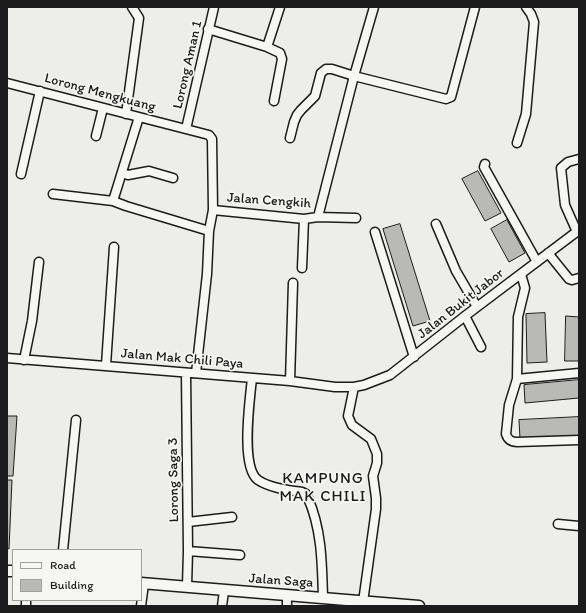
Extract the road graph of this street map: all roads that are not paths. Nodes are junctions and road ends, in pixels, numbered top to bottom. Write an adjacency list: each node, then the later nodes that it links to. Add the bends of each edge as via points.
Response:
1 (132, 7): 14 (street, via 139,18)
2 (214, 7): 7 (street, Lorong Aman 1)
3 (280, 7): 8 (street)
4 (374, 7): 9 (street, Jalan Cengkih)
5 (475, 7): 9 (street, via 449,99)
6 (526, 7): 19 (street, via 534,22 526,114)
7 (208, 30): 8 (street); 16 (street, Lorong Aman 1)
8 (267, 47): 12 (street, via 278,52 282,59)
9 (354, 76): 18 (street, via 332,69 322,71 315,96 297,115); 28 (street, Jalan Cengkih)
10 (7, 83): 11 (street, Lorong Mengkuang)
11 (40, 91): 13 (street, Lorong Mengkuang); 23 (street)
12 (274, 101)
13 (103, 108): 14 (street, Lorong Mengkuang); 17 (street)
14 (126, 114): 15 (street, Lorong Mengkuang)
15 (139, 117): 16 (street, Lorong Mengkuang); 22 (street)
16 (186, 129): 27 (street, Lorong Mengkuang, via 209,135 212,139)
17 (96, 136)
18 (290, 138)
19 (517, 143)
20 (579, 159): 33 (street, via 568,162 561,168 564,205)
21 (485, 164): 38 (street, via 484,167)
22 (122, 173): 24 (street, via 128,175 149,171); 26 (street)
23 (22, 174)
24 (173, 178)
25 (53, 194): 26 (street)
26 (113, 201): 32 (street)
27 (213, 210): 30 (street, Jalan Cengkih); 32 (street, Jalan Cengkih)
28 (318, 217): 29 (street); 30 (street, Jalan Cengkih)
29 (356, 218)
30 (304, 219): 39 (street)
31 (436, 224): 43 (street, via 456,271)
32 (209, 231): 50 (street, Jalan Cengkih)
33 (578, 231): 36 (street, Jalan Bukit Jabor)
34 (375, 232): 46 (street)
35 (114, 247): 49 (street)
36 (548, 253): 38 (street, Jalan Bukit Jabor); 41 (street, via 569,279)
37 (39, 262): 48 (street, via 32,321)
38 (537, 262): 40 (street, Jalan Bukit Jabor)
39 (302, 268)
40 (522, 274): 43 (street, Jalan Bukit Jabor); 54 (street, via 525,288 518,318)
41 (579, 278)
42 (293, 283): 55 (street)
43 (477, 307): 44 (street, Jalan Bukit Jabor)
44 (464, 316): 45 (street); 46 (street, Jalan Bukit Jabor)
45 (481, 347)
46 (414, 357): 56 (street, Jalan Bukit Jabor, via 390,375)
47 (7, 358): 48 (street, Jalan Mak Chili Paya)
48 (24, 360): 49 (street, Jalan Mak Chili Paya)
49 (106, 365): 52 (street, Jalan Mak Chili Paya)
50 (196, 373): 52 (street, Jalan Mak Chili Paya); 53 (street, Jalan Mak Chili Paya)
51 (579, 373): 54 (street)
52 (186, 374): 60 (street, Lorong Saga 3)
53 (252, 378): 55 (street, Jalan Mak Chili Paya); 69 (street, via 247,443 254,475 257,480 270,485 306,494 317,526)
54 (517, 379): 58 (street, via 508,413 506,434 510,441)
55 (290, 381): 56 (street, Jalan Mak Chili Paya)
56 (354, 387): 71 (street, via 349,420 371,439 378,458 373,476 376,509)
57 (76, 420): 63 (street)
58 (579, 440)
59 (232, 517): 60 (street)
60 (188, 522): 64 (street, Lorong Saga 3)
61 (558, 524): 62 (street)
62 (579, 526)
63 (63, 549)
64 (188, 551): 65 (street); 67 (street, Lorong Saga 3)
65 (240, 555)
66 (142, 583): 67 (main road, Jalan Saga)
67 (187, 586): 68 (main road, Jalan Saga)
68 (224, 591): 70 (main road, Jalan Saga); 73 (street)
69 (323, 598): 70 (main road, Jalan Saga); 71 (main road, Jalan Saga)
70 (287, 601)
71 (363, 602): 72 (main road, Jalan Saga)
72 (400, 605): 74 (main road, Jalan Saga)
73 (222, 606)
74 (419, 606)

